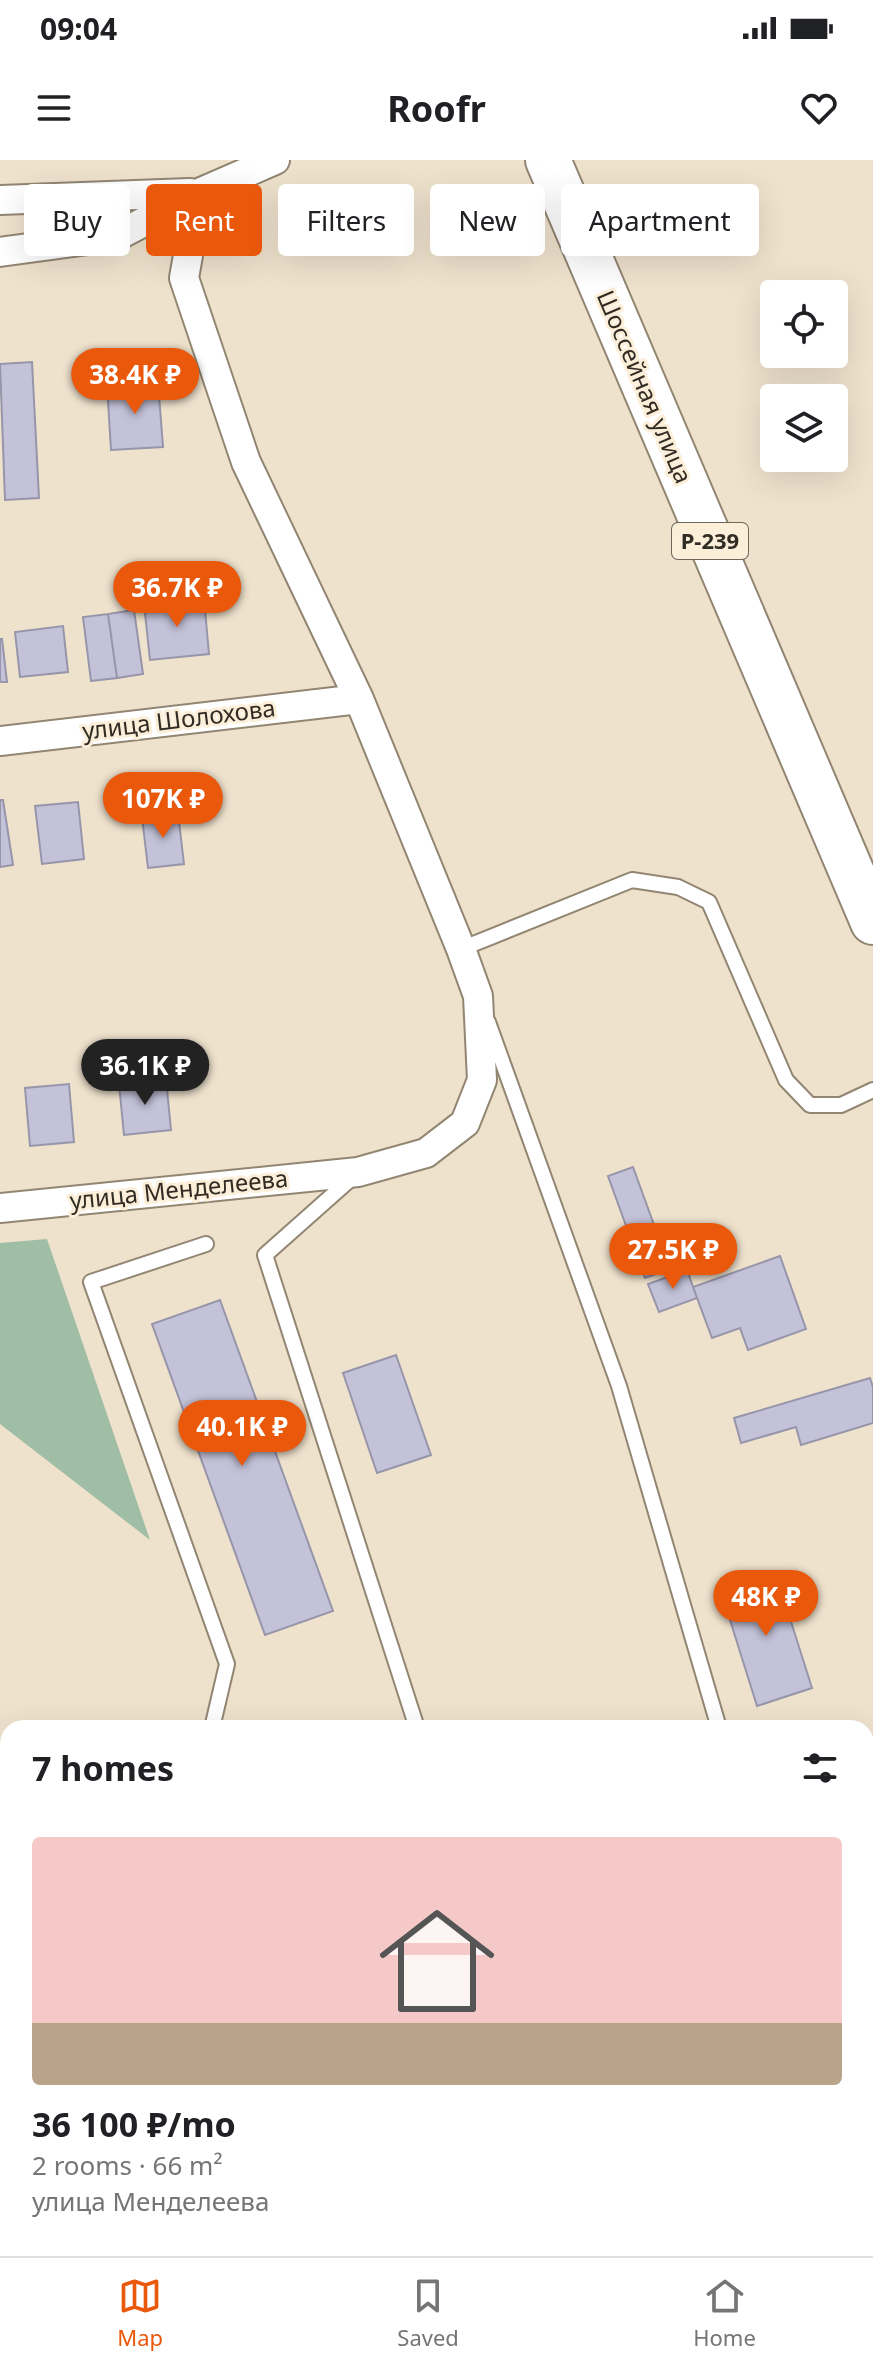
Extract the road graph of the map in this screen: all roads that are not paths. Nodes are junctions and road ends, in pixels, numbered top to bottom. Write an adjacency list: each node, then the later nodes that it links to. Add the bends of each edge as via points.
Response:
1 (275, 160): 3 (street)
2 (548, 160): 11 (highway, Шоссейная улица / Р-239)
3 (220, 184)
4 (146, 195): 5 (street)
5 (0, 200)
6 (146, 221): 7 (street, via 117,236)
7 (0, 252)
8 (188, 256): 9 (street, улица Менделеева, via 184,278 246,462)
9 (359, 699): 10 (street, улица Шолохова); 12 (street, улица Менделеева)
10 (0, 741)
11 (873, 922)
12 (461, 949): 13 (street, улица Менделеева); 14 (lane, via 632,880 678,887 709,902 786,1080 810,1105 841,1105)
13 (478, 996): 15 (street, улица Менделеева, via 482,1080 465,1123 426,1153); 20 (lane, via 619,1386)
14 (873, 1090)
15 (358, 1172): 16 (street, улица Менделеева); 19 (lane, via 265,1255)
16 (0, 1208)
17 (206, 1244): 18 (lane, via 91,1282 227,1664)
18 (214, 1720)
19 (414, 1720)
20 (717, 1720)

